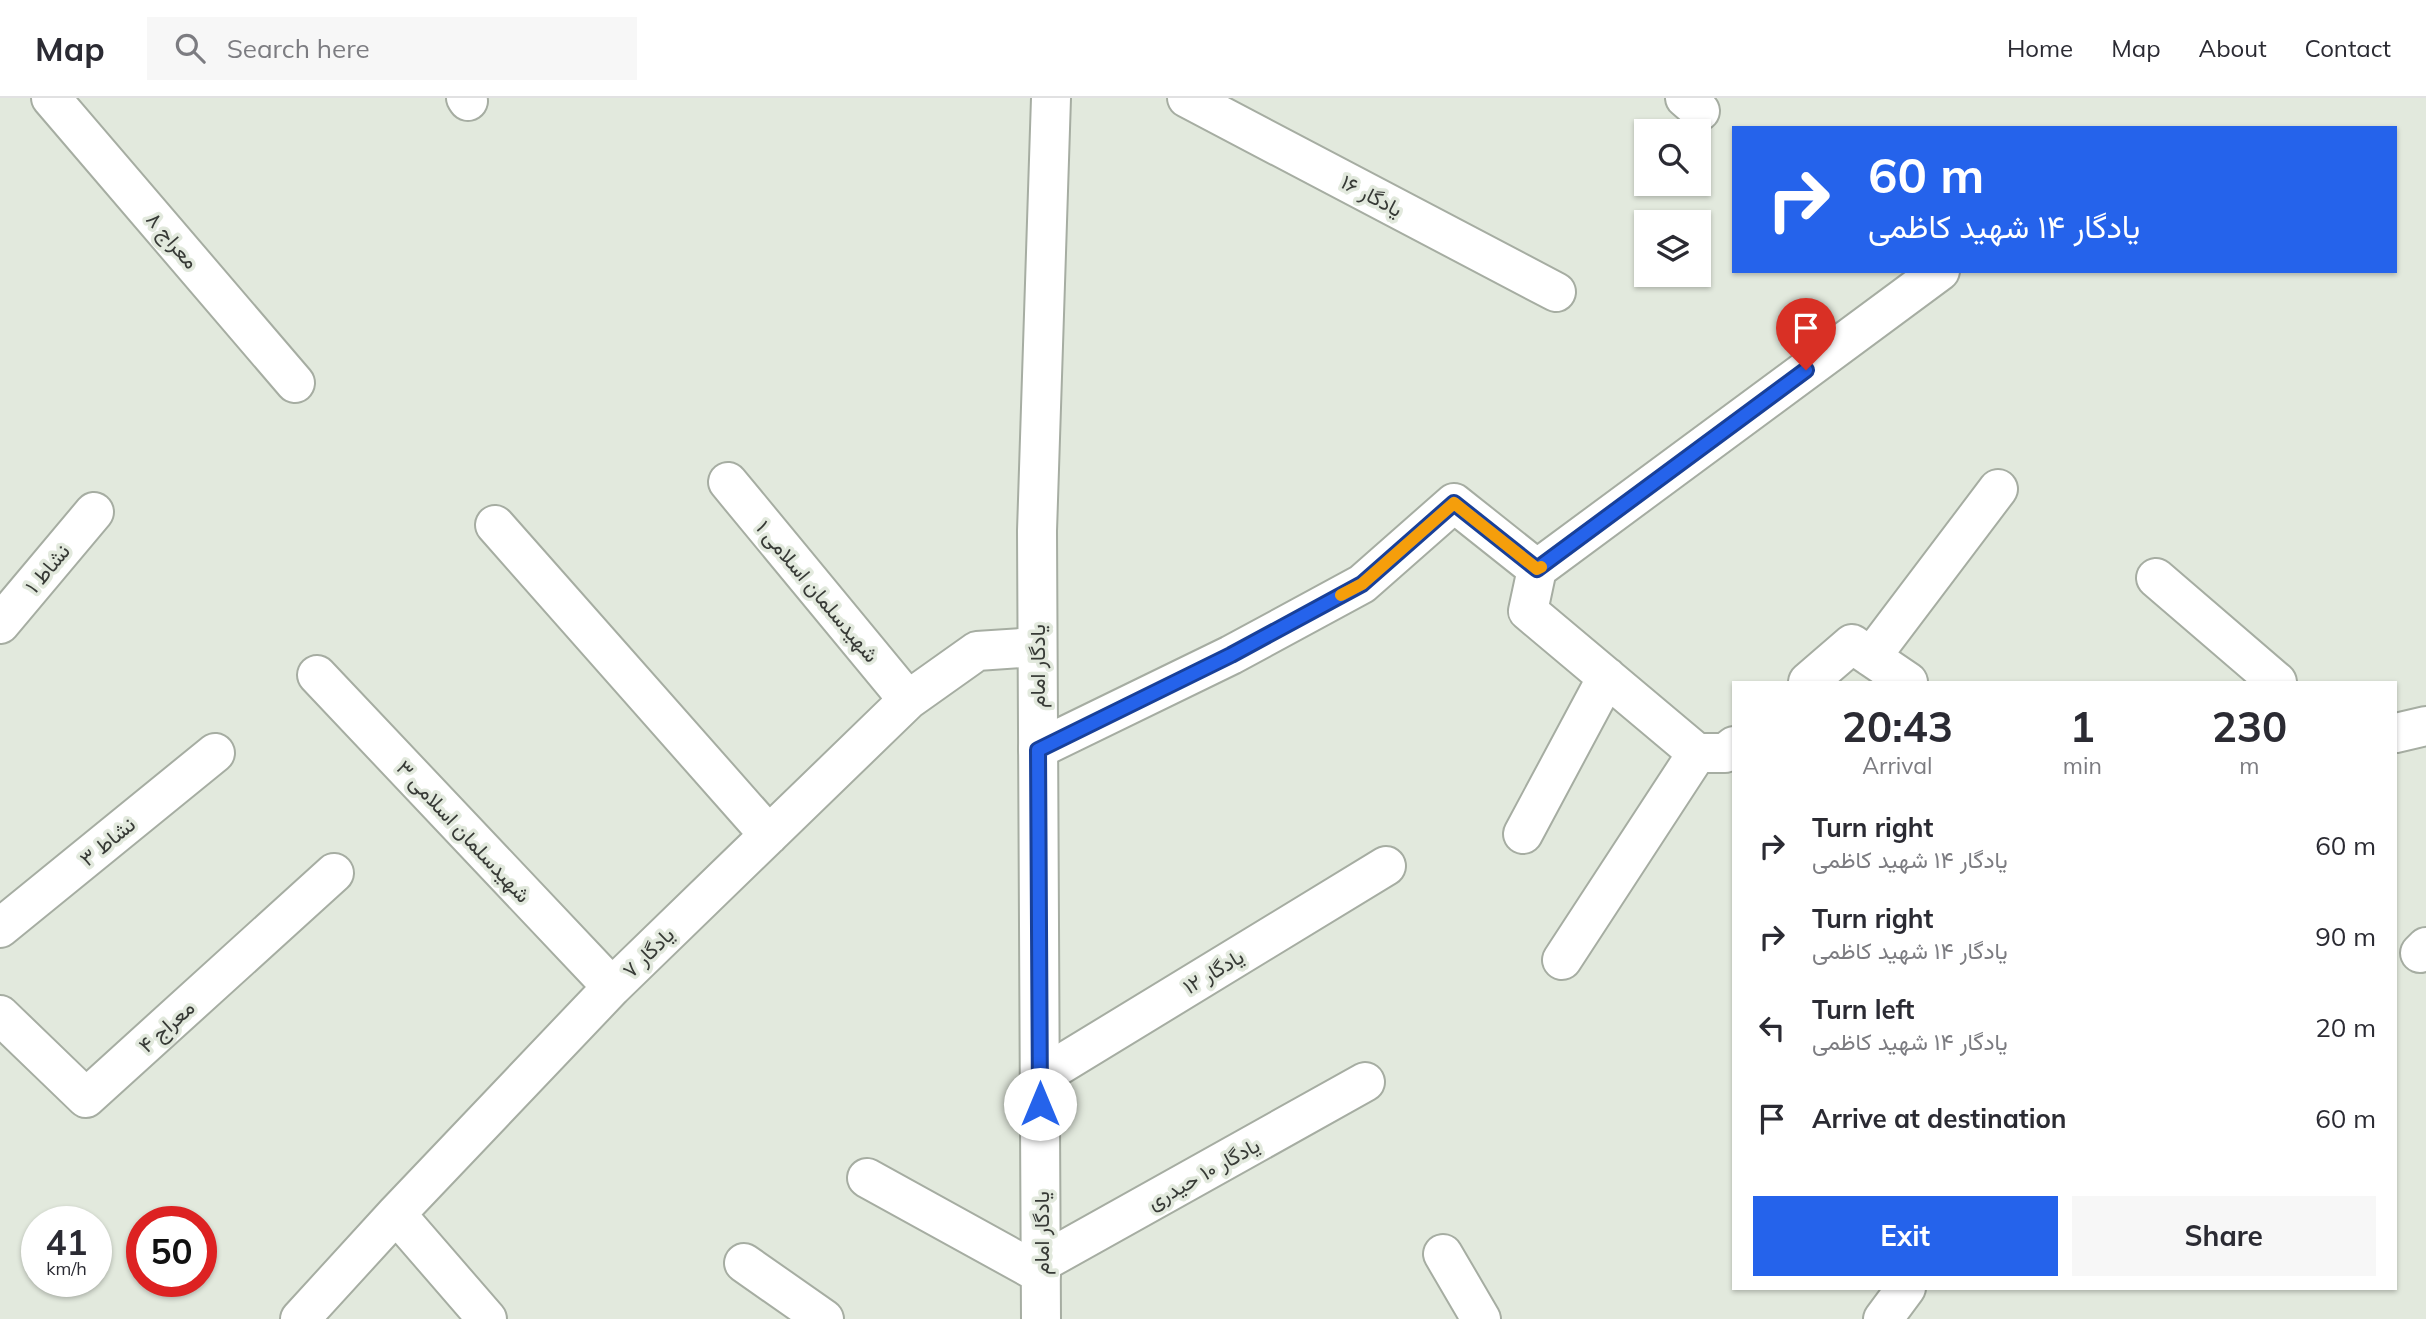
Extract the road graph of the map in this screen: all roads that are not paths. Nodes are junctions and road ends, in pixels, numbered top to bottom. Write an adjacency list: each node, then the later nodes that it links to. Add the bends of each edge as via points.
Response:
1 (51, 98): 6 (street, معراج ۸)
2 (1051, 98): 14 (street, یادگار امام)
3 (1187, 98): 5 (street, یادگار ۱۶)
4 (1937, 273): 11 (street)
5 (1556, 292)
6 (295, 383)
7 (728, 482): 21 (street, شهیدسلمان اسلامی ۱)
8 (1998, 489): 15 (street)
9 (94, 512): 13 (street, نشاط ۱)
10 (495, 525): 29 (street)
11 (1537, 569): 17 (street, via 1528,611); 25 (street, via 1454,503 1362,584)
12 (2156, 578): 20 (street)
13 (0, 624)
14 (1037, 647): 21 (street, یادگار ۷, via 977,652); 25 (street, یادگار امام)
15 (1871, 657): 18 (street, via 1852,644); 19 (street)
16 (317, 675): 34 (street, شهیدسلمان اسلامی ۳)
17 (1607, 677): 27 (street); 28 (street)
18 (1809, 681)
19 (1907, 681)
20 (2276, 681)
21 (908, 700): 29 (street, یادگار ۷)
22 (2426, 726): 23 (street)
23 (2397, 733)
24 (1732, 748): 27 (street, via 1725,753)
25 (1038, 750): 36 (street, یادگار امام)
26 (215, 753): 32 (street, نشاط ۳)
27 (1697, 753): 33 (street)
28 (1523, 834)
29 (769, 835): 34 (street, یادگار ۷)
30 (1386, 866): 36 (street, یادگار ۱۲)
31 (334, 873): 35 (street, معراج ۴, via 86,1098)
32 (0, 928)
33 (1562, 960)
34 (612, 987): 39 (street, یادگار ۷)
35 (0, 1015)
36 (1040, 1077): 42 (street, یادگار امام)
37 (1365, 1082): 42 (street, یادگار ۱۰ حیدری)
38 (867, 1178): 42 (street)
39 (396, 1214): 44 (street, یادگار ۷); 45 (street)
40 (1443, 1254): 48 (street)
41 (744, 1263): 46 (street)
42 (1041, 1269): 47 (street, یادگار امام)
43 (1905, 1290): 49 (street)
44 (300, 1319)
45 (487, 1319)
46 (824, 1319)
47 (1041, 1319)
48 (1482, 1319)
49 (1883, 1319)

